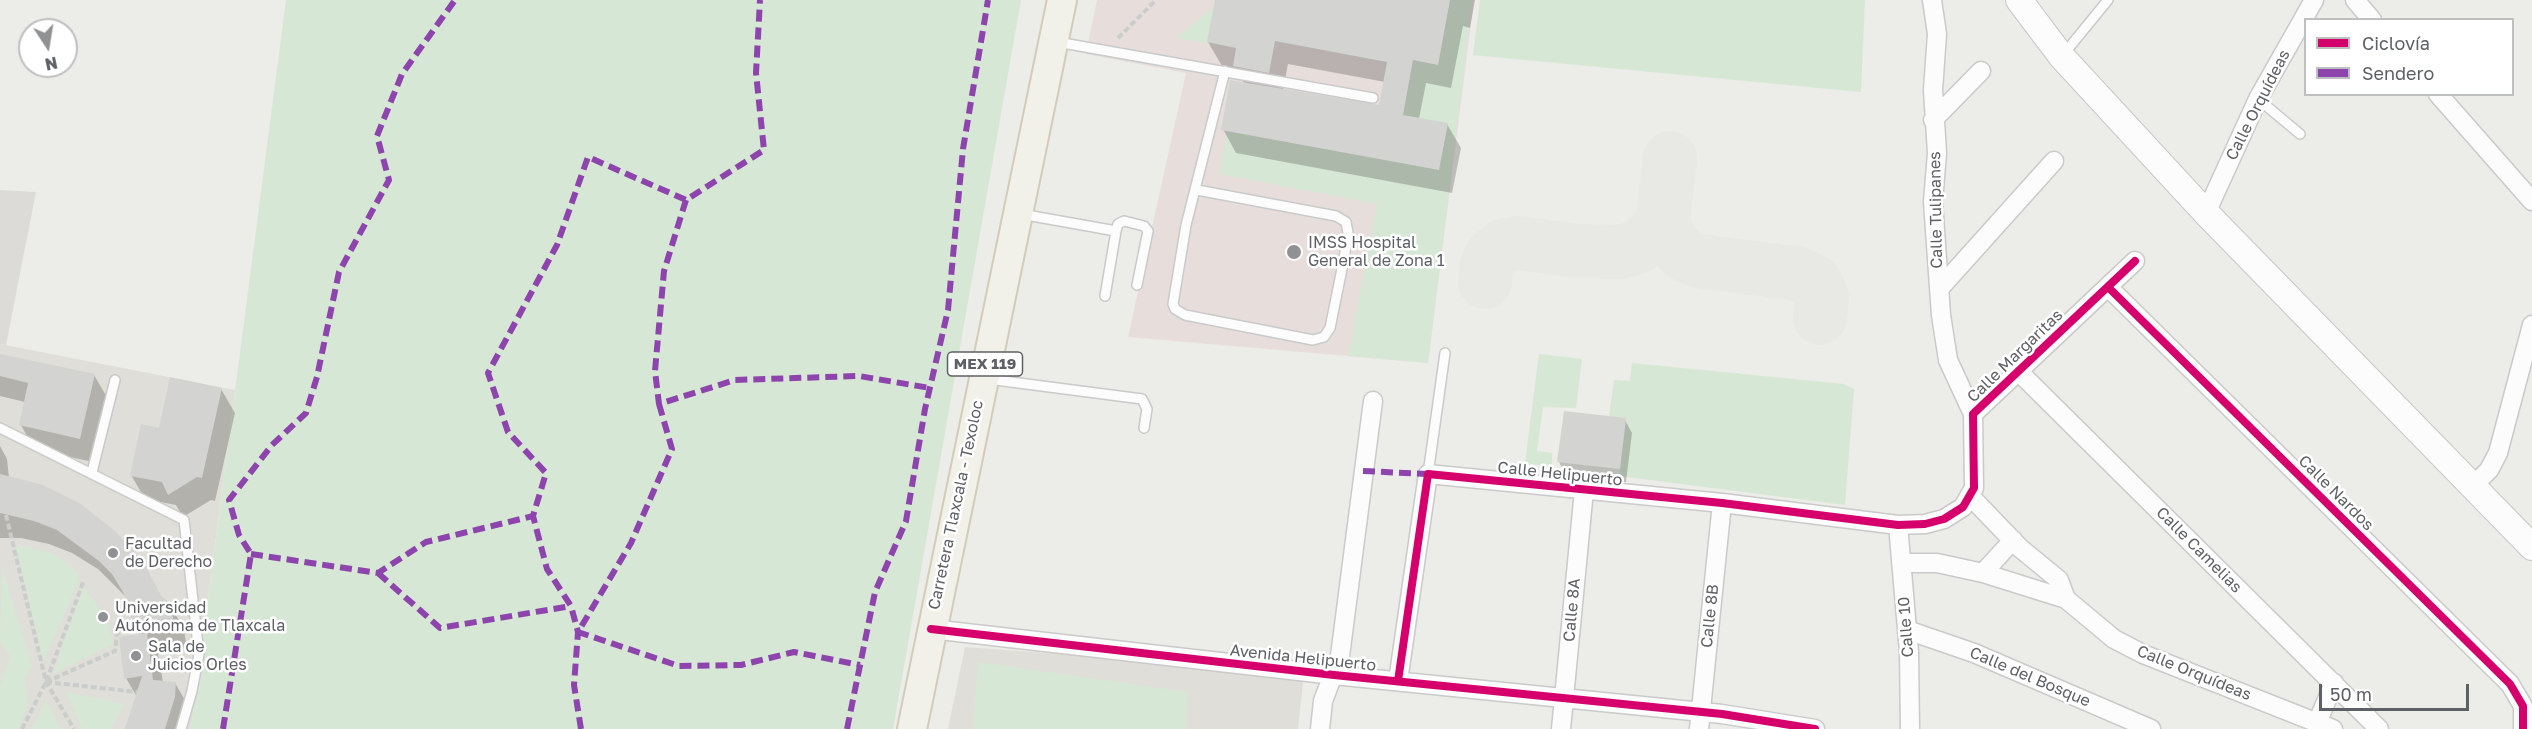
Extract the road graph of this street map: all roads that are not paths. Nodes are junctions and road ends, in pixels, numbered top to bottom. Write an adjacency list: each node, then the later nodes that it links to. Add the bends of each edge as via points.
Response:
1 (1062, 0): 8 (main road, Carretera Tlaxcala - Texoloc / MEX 119)
2 (1932, 0): 15 (street, Calle Tulipanes, via 1937,34)
3 (2019, 0): 9 (main road)
4 (2108, 0): 9 (lane)
5 (2314, 0): 14 (street, Calle Orquídeas)
6 (2355, 0): 7 (street)
7 (2370, 18)
8 (1052, 42): 10 (lane); 21 (main road, Carretera Tlaxcala - Texoloc / MEX 119)
9 (2062, 57): 20 (main road)
10 (1225, 71): 13 (lane); 18 (lane)
11 (1981, 71): 15 (street)
12 (2440, 96): 19 (street)
13 (1373, 98)
14 (2258, 99): 16 (lane); 20 (street, Calle Orquídeas)
15 (1933, 120): 26 (street, Calle Tulipanes, via 1934,243)
16 (2300, 134)
17 (2054, 162): 26 (street)
18 (1197, 190): 18 (lane, via 1174,288 1175,309 1185,315 1301,338 1324,338 1330,328 1344,259 1346,222 1336,216)
19 (2532, 201)
20 (2206, 213): 39 (main road)
21 (1019, 214): 22 (lane); 31 (main road, Carretera Tlaxcala - Texoloc / MEX 119)
22 (1116, 231): 24 (lane, via 1124,221 1147,228); 27 (lane)
23 (2135, 261): 25 (street, Calle Margaritas)
24 (1137, 285)
25 (2108, 287): 30 (street, Calle Margaritas); 65 (street, Calle Nardos, via 2511,684 2523,706)
26 (1939, 289): 34 (street, Calle Tulipanes, via 1948,360)
27 (1105, 296)
28 (2532, 325): 39 (street, via 2498,453 2489,470)
29 (1445, 353): 38 (lane)
30 (2018, 371): 34 (street, Calle Margaritas); 53 (street, Calle Camelias)
31 (982, 378): 36 (lane, via 1142,399 1147,409); 49 (main road, Carretera Tlaxcala - Texoloc / MEX 119)
32 (115, 380): 37 (lane)
33 (1373, 401): 51 (street, via 1340,656)
34 (1973, 414): 41 (street, Calle Margaritas, via 1975,476)
35 (0, 428): 37 (lane)
36 (1144, 428)
37 (92, 472): 57 (lane, via 184,520 199,654)
38 (1428, 474): 40 (street, Calle Helipuerto); 52 (street)
39 (2473, 486): 45 (main road)
40 (1584, 490): 42 (street, Calle Helipuerto); 54 (street, Calle 8A)
41 (1971, 497): 43 (street, via 1955,514 1944,519); 44 (street, Calle Orquídeas)
42 (1722, 503): 43 (street, Calle Helipuerto); 55 (street, Calle 8B)
43 (1898, 525): 46 (street, Calle 10)
44 (2013, 540): 47 (street); 48 (street, Calle Orquídeas, via 2060,580)
45 (2532, 547)
46 (1901, 563): 47 (street, Calle Orquídeas, via 1937,563); 50 (street, Calle 10)
47 (1983, 573): 48 (street, Calle Orquídeas)
48 (2066, 599): 56 (street, Calle Orquídeas, via 2114,639 2143,654)
49 (931, 629): 51 (street, Avenida Helipuerto); 58 (main road, Carretera Tlaxcala - Texoloc / MEX 119)
50 (1907, 630): 62 (street, Calle 10); 63 (street, Calle del Bosque, via 1974,653)
51 (1334, 675): 52 (street, Avenida Helipuerto); 59 (street, via 1323,701)
52 (1398, 681): 54 (street, Avenida Helipuerto)
53 (2334, 683): 56 (street); 64 (street, Calle Camelias)
54 (1564, 697): 55 (street, Avenida Helipuerto); 60 (street, Calle 8A)
55 (1700, 721): 61 (street, Avenida Helipuerto)
56 (2325, 726)
57 (181, 729)
58 (912, 729)
59 (1320, 729)
60 (1561, 729)
61 (1815, 729)
62 (1910, 729)
63 (2151, 729)
64 (2379, 729)
65 (2523, 729)

